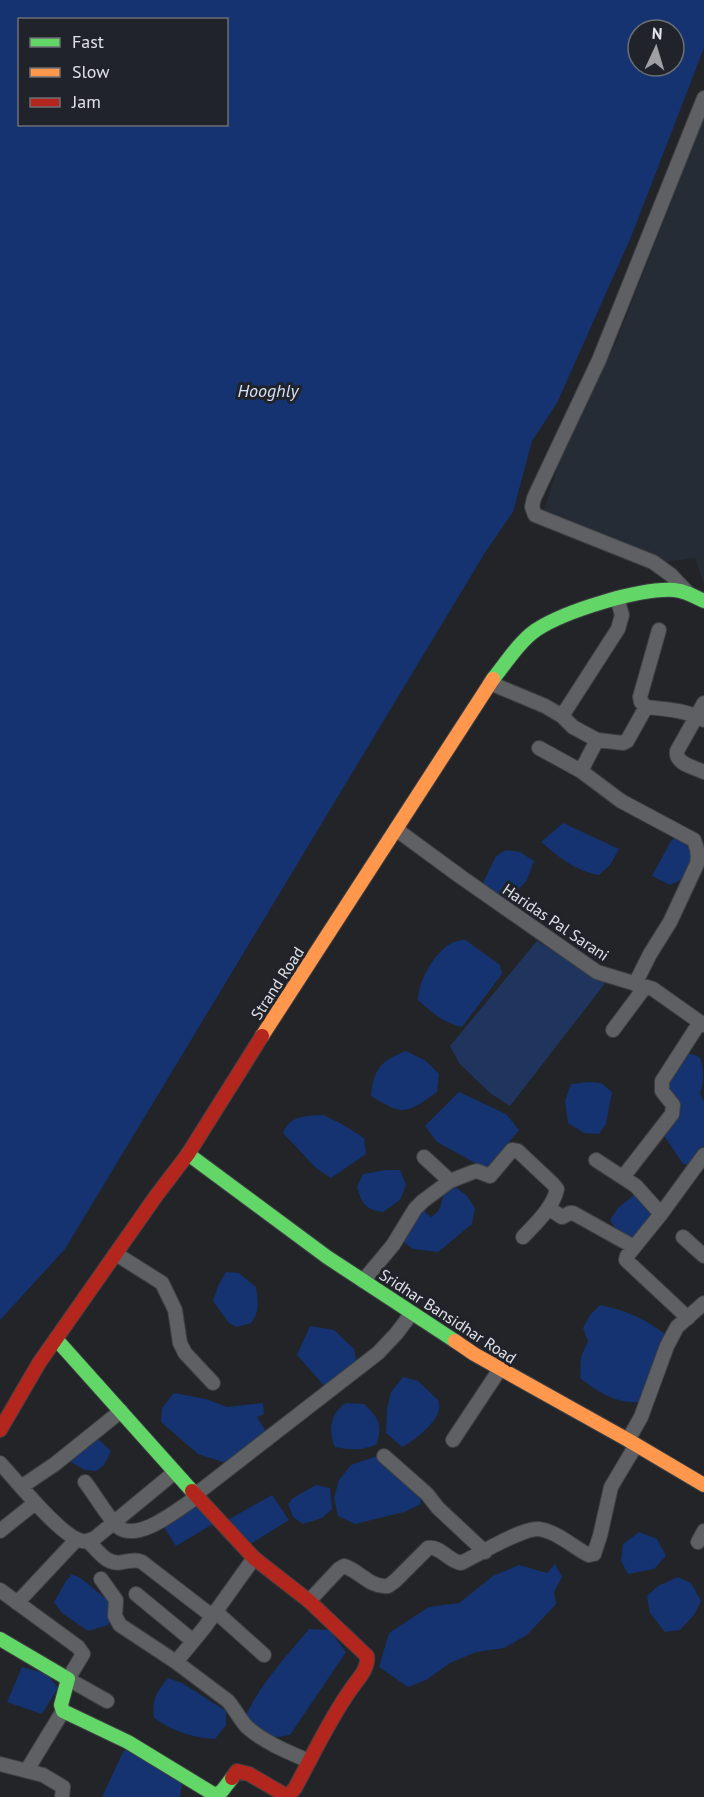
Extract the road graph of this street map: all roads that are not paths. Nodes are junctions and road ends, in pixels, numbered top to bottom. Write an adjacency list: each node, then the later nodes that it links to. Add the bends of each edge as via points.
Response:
1 (704, 98): 2 (street, via 599,360 532,507 535,515 653,562)
2 (688, 593): 3 (street, Strand Road, via 657,591); 4 (street)
3 (617, 598): 6 (street, Strand Road, via 567,614 535,631); 9 (street, via 622,615 618,629)
4 (704, 601)
5 (659, 630): 8 (street, via 640,697)
6 (490, 683): 9 (street); 15 (street, Strand Road)
7 (704, 703): 10 (street)
8 (646, 707): 10 (street); 11 (street, via 627,741)
9 (562, 716): 11 (street)
10 (700, 717): 14 (street, via 676,756)
11 (597, 740): 13 (street)
12 (539, 748): 13 (street)
13 (580, 771): 16 (street, via 621,801)
14 (704, 772)
15 (397, 830): 17 (street, Haridas Pal Sarani, via 597,972); 20 (street, Strand Road)
16 (700, 844): 17 (street, via 698,864 651,954)
17 (640, 985): 18 (street, Haridas Pal Sarani, via 653,989); 19 (street)
18 (702, 1023): 24 (street, via 662,1081 662,1091 673,1105 672,1114)
19 (613, 1030)
20 (188, 1154): 31 (street, Strand Road); 33 (street, Sridhar Bansidhar Road)
21 (704, 1155): 27 (street)
22 (424, 1157): 25 (street)
23 (596, 1160): 24 (street)
24 (623, 1177): 27 (street)
25 (450, 1181): 26 (street, via 477,1171 490,1176 516,1150 554,1184 556,1195); 33 (street, via 415,1209 393,1245)
26 (548, 1208): 28 (street); 30 (street, via 562,1217 573,1213)
27 (661, 1214): 30 (street)
28 (523, 1237)
29 (682, 1238): 32 (street)
30 (634, 1247): 36 (street, via 626,1260)
31 (116, 1254): 37 (street, Strand Road); 39 (street, via 162,1283 175,1310 185,1353)
32 (704, 1256)
33 (363, 1281): 35 (street, Sridhar Bansidhar Road)
34 (704, 1303): 36 (street)
35 (412, 1313): 38 (street, Sridhar Bansidhar Road); 50 (street, via 378,1353)
36 (688, 1318): 43 (street, via 677,1327 667,1346)
37 (56, 1339): 40 (street); 41 (street, Strand Road)
38 (500, 1369): 42 (street); 43 (street, Sridhar Bansidhar Road)
39 (213, 1383)
40 (121, 1411): 46 (street); 49 (street)
41 (0, 1430)
42 (453, 1440)
43 (632, 1442): 48 (street, Sridhar Bansidhar Road); 55 (street, via 611,1487 594,1554 589,1555 540,1529 517,1534)
44 (384, 1456): 55 (street)
45 (0, 1463): 49 (street)
46 (175, 1472): 50 (street); 52 (street)
47 (85, 1482): 52 (street)
48 (704, 1485)
49 (21, 1487): 51 (street)
50 (196, 1496): 52 (street, via 142,1530 126,1530); 56 (street)
51 (34, 1503): 53 (street); 54 (street)
52 (115, 1522): 54 (street, via 95,1538)
53 (0, 1531)
54 (82, 1540): 61 (street); 62 (street, via 108,1561 142,1562)
55 (484, 1552): 60 (street, via 457,1563 437,1549 428,1548 388,1586 374,1584 344,1566)
56 (254, 1558): 60 (street); 62 (street)
57 (101, 1579): 66 (street, via 116,1600 115,1616 120,1625)
58 (0, 1590): 61 (street)
59 (136, 1594): 63 (street)
60 (309, 1601): 70 (street, via 368,1660)
61 (16, 1603): 67 (street, via 82,1651)
62 (214, 1613): 63 (street); 65 (street)
63 (193, 1641): 66 (street)
64 (1, 1642): 67 (street)
65 (264, 1655)
66 (176, 1662): 70 (street, via 228,1701 246,1726)
67 (68, 1679): 68 (street); 69 (street)
68 (107, 1701)
69 (63, 1711): 70 (street, via 128,1742 215,1795 237,1771 290,1794); 72 (street)
70 (309, 1761)
71 (0, 1764): 72 (street)
72 (27, 1770): 73 (street, via 63,1787)
73 (63, 1797)

